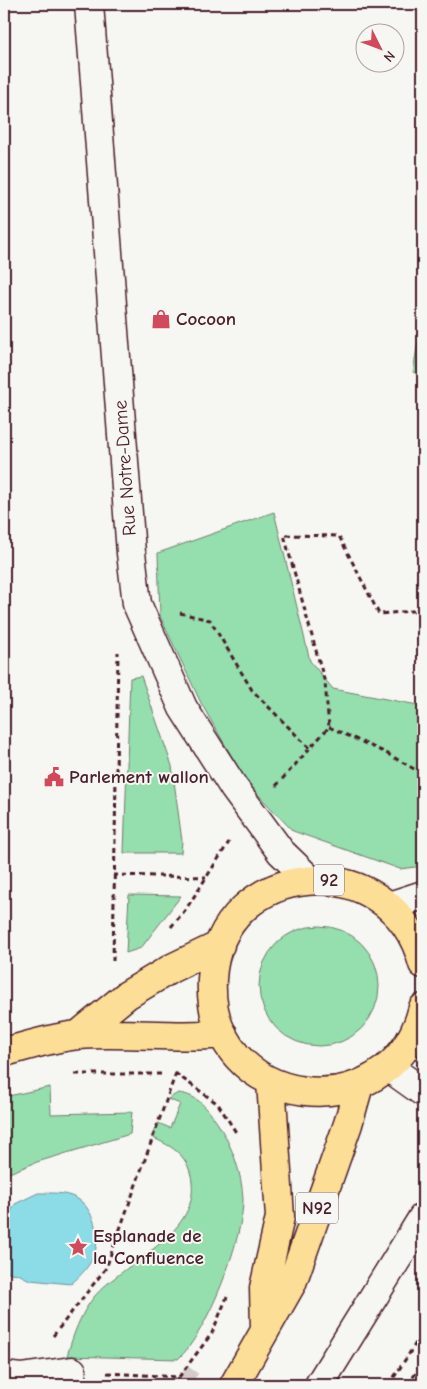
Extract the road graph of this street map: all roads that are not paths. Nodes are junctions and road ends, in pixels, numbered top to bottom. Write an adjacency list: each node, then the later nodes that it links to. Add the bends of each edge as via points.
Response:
1 (89, 4): 2 (street, Rue Notre-Dame, via 137,604 182,708 281,852)
2 (310, 880): 4 (main road, 92, via 331,880 359,888); 5 (main road, 92, via 286,885 255,900 231,925)
3 (423, 895): 4 (street)
4 (389, 906): 6 (main road, 92, via 411,932)
5 (220, 945): 8 (main road, 92, via 212,990); 9 (main road, via 127,995)
6 (423, 964)
7 (421, 1026): 11 (main road)
8 (223, 1034): 9 (main road, via 191,1037); 12 (main road, via 242,1062)
9 (78, 1035): 10 (main road)
10 (4, 1052)
11 (388, 1067): 13 (main road); 14 (street)
12 (271, 1082): 13 (main road, via 292,1090 315,1093 338,1092); 16 (main road, N92, via 280,1217 264,1288)
13 (359, 1085): 16 (main road, N92, via 292,1283)
14 (423, 1092)
15 (423, 1217): 20 (street)
16 (265, 1328): 19 (main road, N92)
17 (72, 1371): 18 (street)
18 (12, 1380)
19 (234, 1385)
20 (319, 1385)

